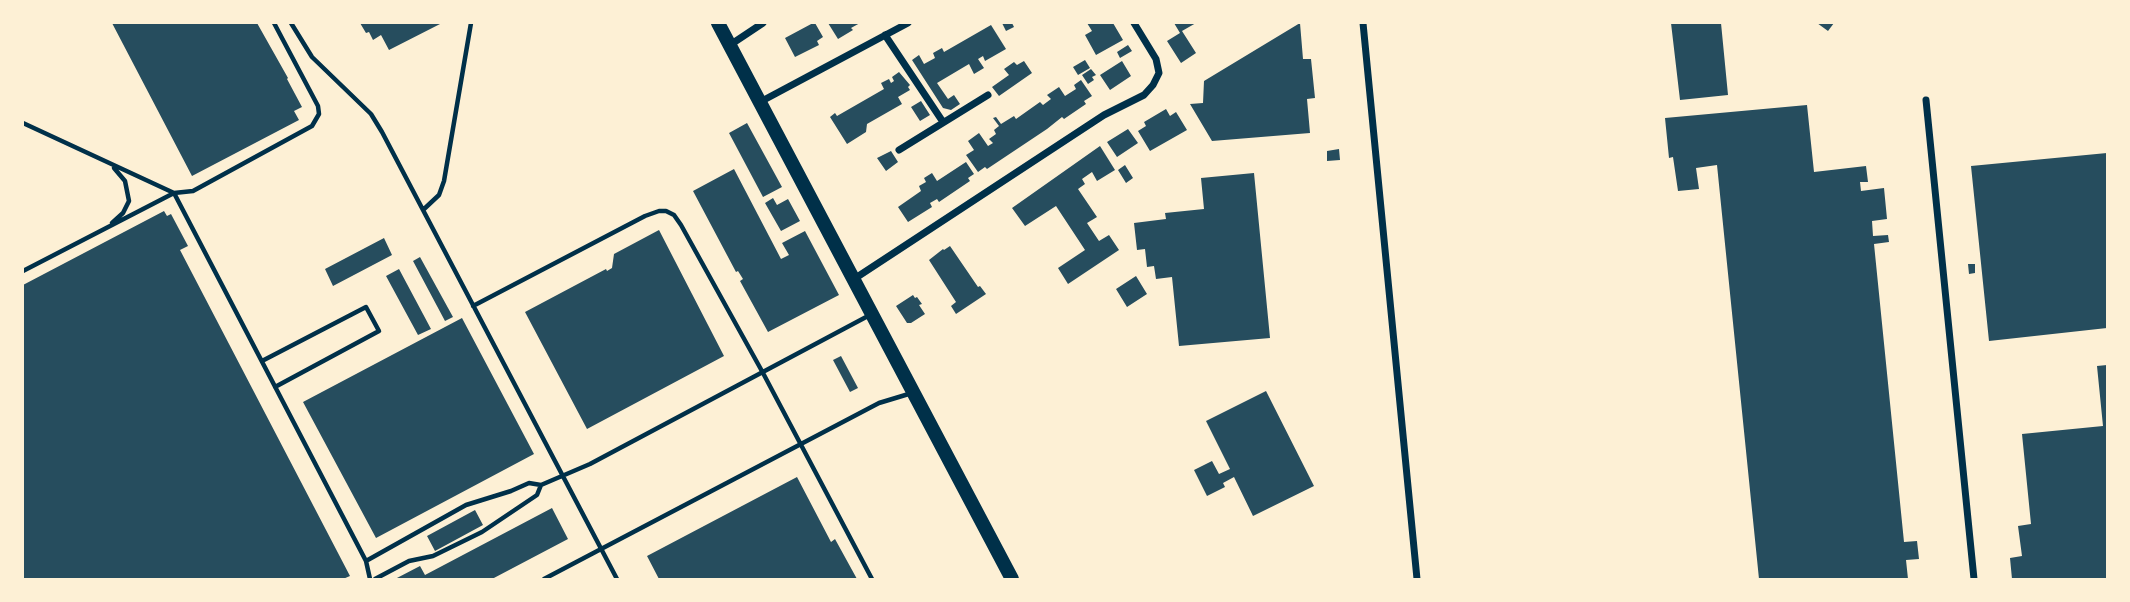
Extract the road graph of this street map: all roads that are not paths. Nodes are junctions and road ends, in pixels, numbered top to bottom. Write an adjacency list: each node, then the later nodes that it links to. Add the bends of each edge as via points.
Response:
1 (274, 23): 18 (lane, via 318,106 316,121 193,191)
2 (291, 23): 19 (lane, via 312,57 371,114)
3 (471, 23): 19 (lane, via 444,181 439,195)
4 (718, 23): 10 (main road)
5 (763, 23): 10 (street)
6 (908, 23): 9 (street)
7 (1134, 23): 22 (street, via 1156,59 1159,73 1144,95 1104,115)
8 (1363, 23): 40 (street)
9 (885, 35): 13 (street); 14 (street)
10 (730, 45): 13 (main road)
11 (988, 94): 14 (street)
12 (1926, 100): 41 (street)
13 (760, 102): 22 (main road)
14 (943, 122): 16 (street)
15 (23, 123): 17 (lane)
16 (899, 150)
17 (108, 163): 18 (lane); 20 (lane, via 125,181 129,201)
18 (174, 193): 20 (lane); 25 (lane)
19 (423, 210): 23 (lane)
20 (108, 226): 21 (lane)
21 (23, 271)
22 (854, 279): 24 (main road)
23 (474, 306): 26 (lane, via 645,216 666,211 681,225); 30 (lane)
24 (872, 314): 26 (lane); 28 (main road)
25 (262, 361): 27 (lane); 27 (lane, via 366,307 379,331)
26 (763, 373): 29 (lane); 30 (lane)
27 (275, 387): 33 (lane)
28 (913, 393): 29 (lane, via 879,403); 39 (main road)
29 (800, 444): 32 (lane); 38 (lane)
30 (562, 475): 31 (lane); 32 (lane)
31 (541, 485): 33 (lane, via 529,483 466,505); 35 (lane, via 537,495 482,532)
32 (601, 548): 36 (lane); 37 (lane)
33 (366, 561): 34 (lane)
34 (370, 579)
35 (375, 579)
36 (544, 579)
37 (617, 579)
38 (872, 579)
39 (1012, 579)
40 (1417, 579)
41 (1974, 579)

